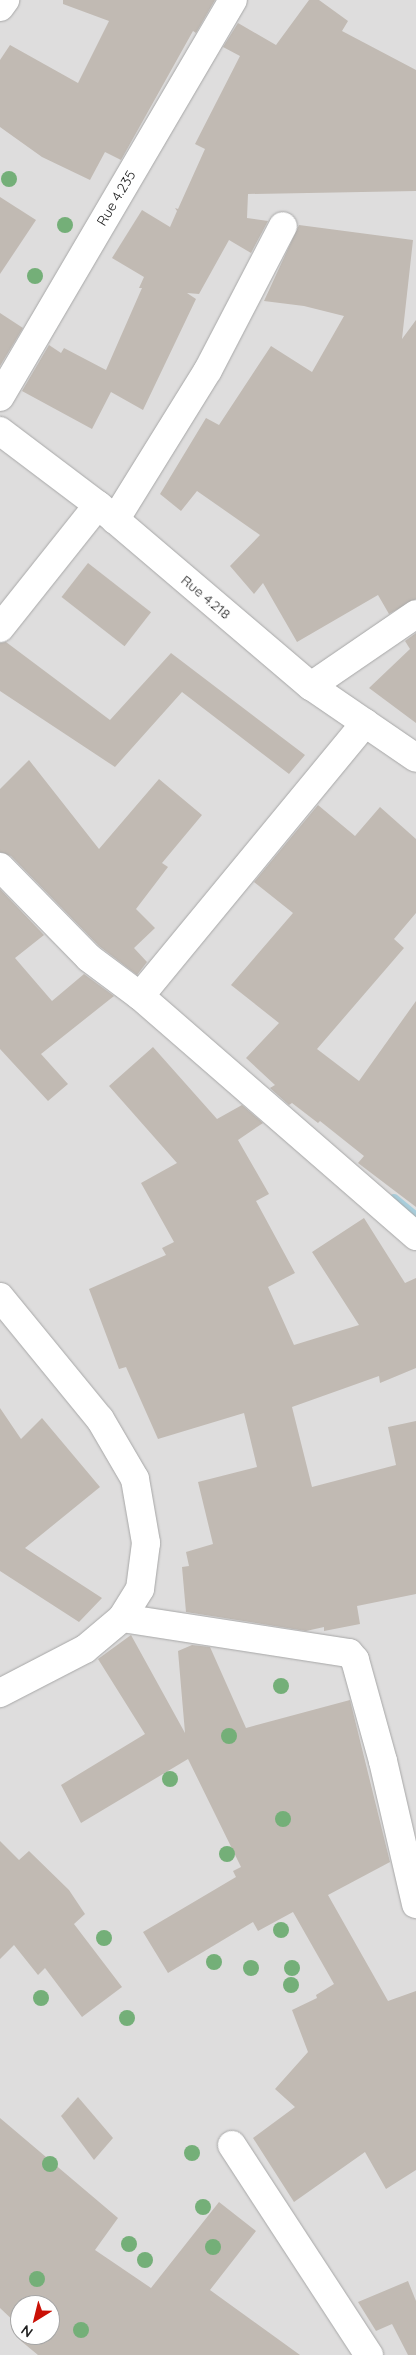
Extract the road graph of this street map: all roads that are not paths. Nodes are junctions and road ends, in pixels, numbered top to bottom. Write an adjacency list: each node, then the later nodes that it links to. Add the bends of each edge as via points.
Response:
1 (5, 0): 3 (street)
2 (233, 0): 5 (street, Rue 4.235)
3 (0, 6)
4 (283, 226): 7 (street, via 208,370)
5 (0, 397)
6 (0, 431): 7 (street, Rue 4.218)
7 (107, 512): 9 (street); 10 (street, Rue 4.218)
8 (416, 614): 10 (street)
9 (0, 628)
10 (311, 686): 11 (street, Rue 4.218)
11 (365, 723): 12 (street, Rue 4.218); 14 (street)
12 (416, 758)
13 (0, 867): 14 (street, via 89,958)
14 (140, 996): 15 (street)
15 (416, 1236)
16 (0, 1297): 17 (street, via 100,1419 135,1479 146,1543 140,1589)
17 (122, 1618): 18 (street, via 85,1649); 19 (street, via 348,1653 355,1660 383,1761)
18 (0, 1693)
19 (416, 1904)
20 (232, 2145): 21 (street)
21 (369, 2355)

